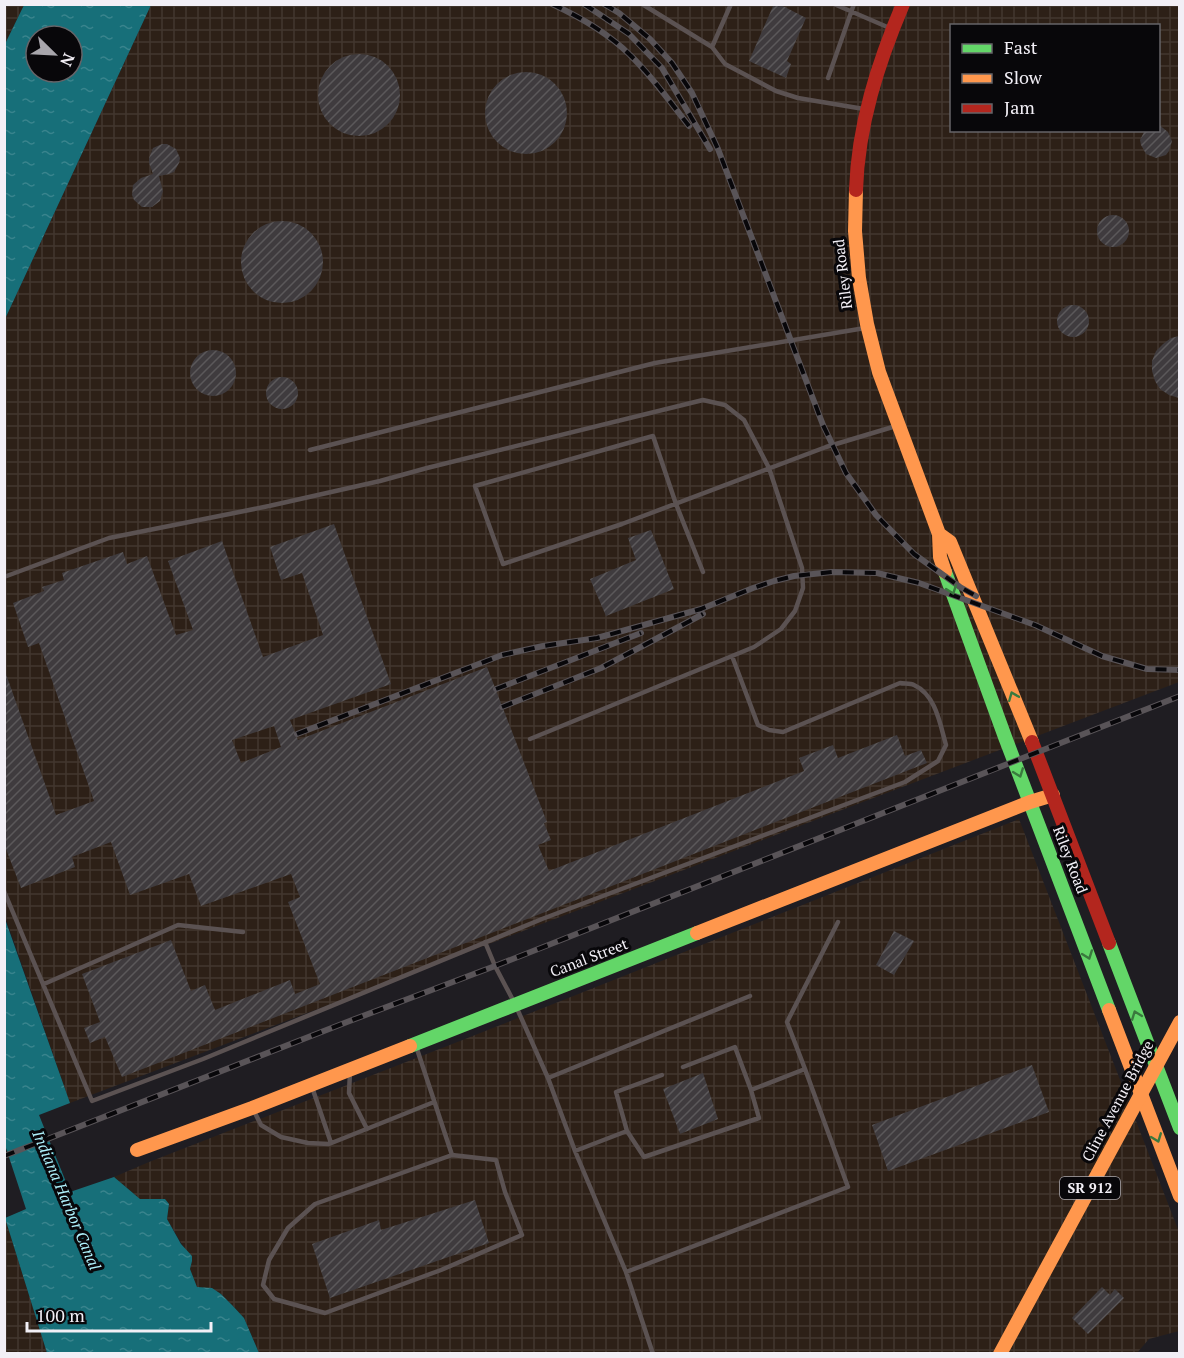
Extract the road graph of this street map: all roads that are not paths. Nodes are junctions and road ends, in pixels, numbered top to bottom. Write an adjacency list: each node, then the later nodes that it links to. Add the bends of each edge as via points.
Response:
1 (642, 4): 8 (lane)
2 (731, 4): 8 (lane)
3 (834, 4): 6 (lane)
4 (854, 4): 6 (lane)
5 (903, 4): 7 (main road, Riley Road)
6 (851, 12): 7 (lane); 9 (lane)
7 (892, 29): 10 (main road, Riley Road)
8 (712, 47): 10 (lane, via 725,64 776,91)
9 (828, 78)
10 (866, 109): 11 (main road, Riley Road, via 858,158 855,222 858,281)
11 (868, 328): 12 (main road, Riley Road); 13 (lane, via 655,363)
12 (899, 426): 14 (lane); 16 (main road, Riley Road)
13 (310, 450)
14 (769, 468): 15 (lane); 18 (lane, via 744,420 725,405 703,400 380,481 109,538); 19 (lane, via 802,568 803,588 795,611 781,630)
15 (676, 504): 15 (lane, via 503,564 475,486 653,436); 17 (lane)
16 (939, 534): 21 (main road, Riley Road, one-way to 16, via 950,542); 22 (main road, Riley Road, one-way to 22, via 942,564)
17 (703, 572)
18 (4, 577)
19 (732, 656): 20 (lane); 26 (lane, via 758,725 769,730 783,732 900,683 913,684 926,694 936,711 946,745 938,761 905,782)
20 (530, 739)
21 (1053, 795): 22 (main road, Canal Street); 41 (main road, Riley Road, one-way to 21)
22 (1030, 802): 29 (main road, Canal Street); 48 (main road, Riley Road, one-way to 48)
23 (4, 891): 27 (lane)
24 (838, 922): 34 (lane, via 787,1022)
25 (243, 932): 27 (lane, via 178,924)
26 (485, 942): 27 (lane, via 92,1101); 29 (lane)
27 (44, 984)
28 (750, 996): 36 (lane)
29 (515, 1004): 31 (main road, Canal Street); 36 (lane)
30 (1179, 1022): 51 (main road, Cline Avenue Bridge / SR 912, bridge)
31 (415, 1044): 33 (main road, Canal Street); 39 (lane)
32 (683, 1067): 38 (lane, via 735,1047)
33 (350, 1069): 37 (main road, Canal Street); 42 (lane, via 349,1093)
34 (805, 1069): 38 (lane); 49 (lane, via 848,1187)
35 (662, 1075): 43 (lane, via 616,1092)
36 (548, 1078): 46 (lane)
37 (311, 1084): 40 (main road, Canal Street); 44 (lane)
38 (751, 1090): 43 (lane, via 759,1118 654,1154 644,1157)
39 (434, 1102): 42 (lane); 47 (lane)
40 (252, 1108): 44 (lane, via 261,1125 281,1137); 45 (main road, Canal Street)
41 (1179, 1128)
42 (367, 1129): 44 (lane)
43 (627, 1131): 46 (lane)
44 (331, 1143)
45 (137, 1150)
46 (575, 1151): 49 (lane)
47 (452, 1155): 47 (lane, via 315,1204 288,1228 269,1260 263,1286 274,1299 325,1313 522,1235 496,1160)
48 (1179, 1196)
49 (626, 1272): 50 (lane)
50 (653, 1353)
51 (1000, 1353)

